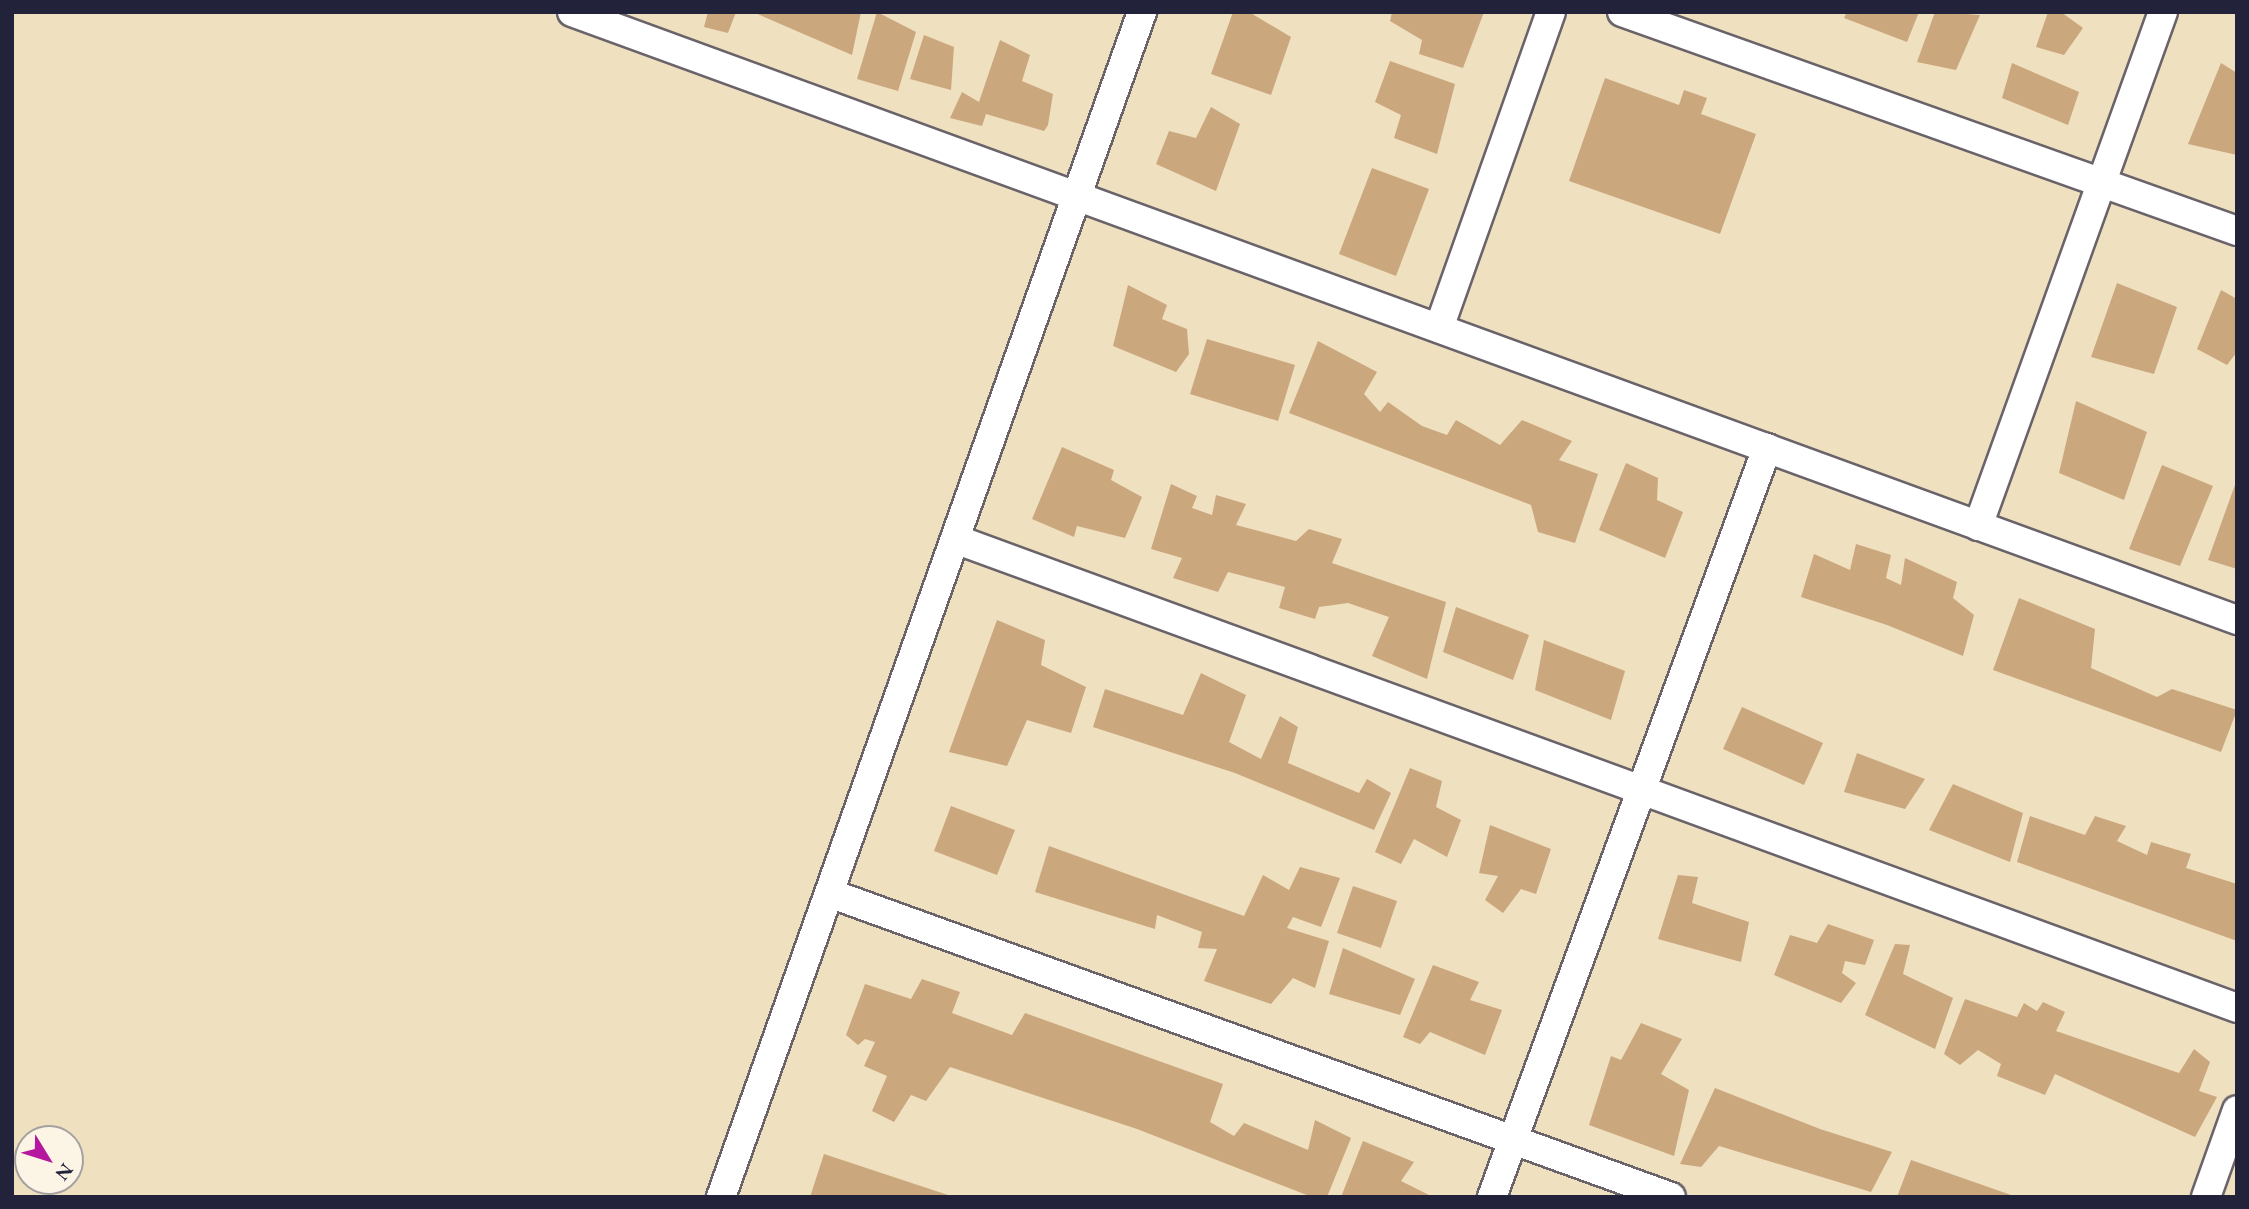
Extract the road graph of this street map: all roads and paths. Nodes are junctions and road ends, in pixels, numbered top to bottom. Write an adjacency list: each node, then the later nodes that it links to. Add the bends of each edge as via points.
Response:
1 (572, 12): 7 (street)
2 (1142, 12): 7 (street)
3 (1551, 12): 9 (street)
4 (1622, 12): 6 (street)
5 (2163, 12): 6 (street)
6 (2102, 183): 8 (street); 11 (street)
7 (1077, 197): 9 (street); 12 (street)
8 (2237, 231)
9 (1439, 328): 10 (street)
10 (1767, 448): 11 (street); 14 (street)
11 (1979, 526): 13 (street)
12 (955, 539): 14 (street); 15 (street)
13 (2237, 620)
14 (1641, 790): 16 (street); 18 (street)
15 (829, 893): 18 (street); 19 (street)
16 (2237, 1008)
17 (2237, 1110): 22 (street)
18 (1514, 1140): 20 (street); 21 (street)
19 (720, 1197)
20 (1492, 1197)
21 (1671, 1197)
22 (2206, 1197)

